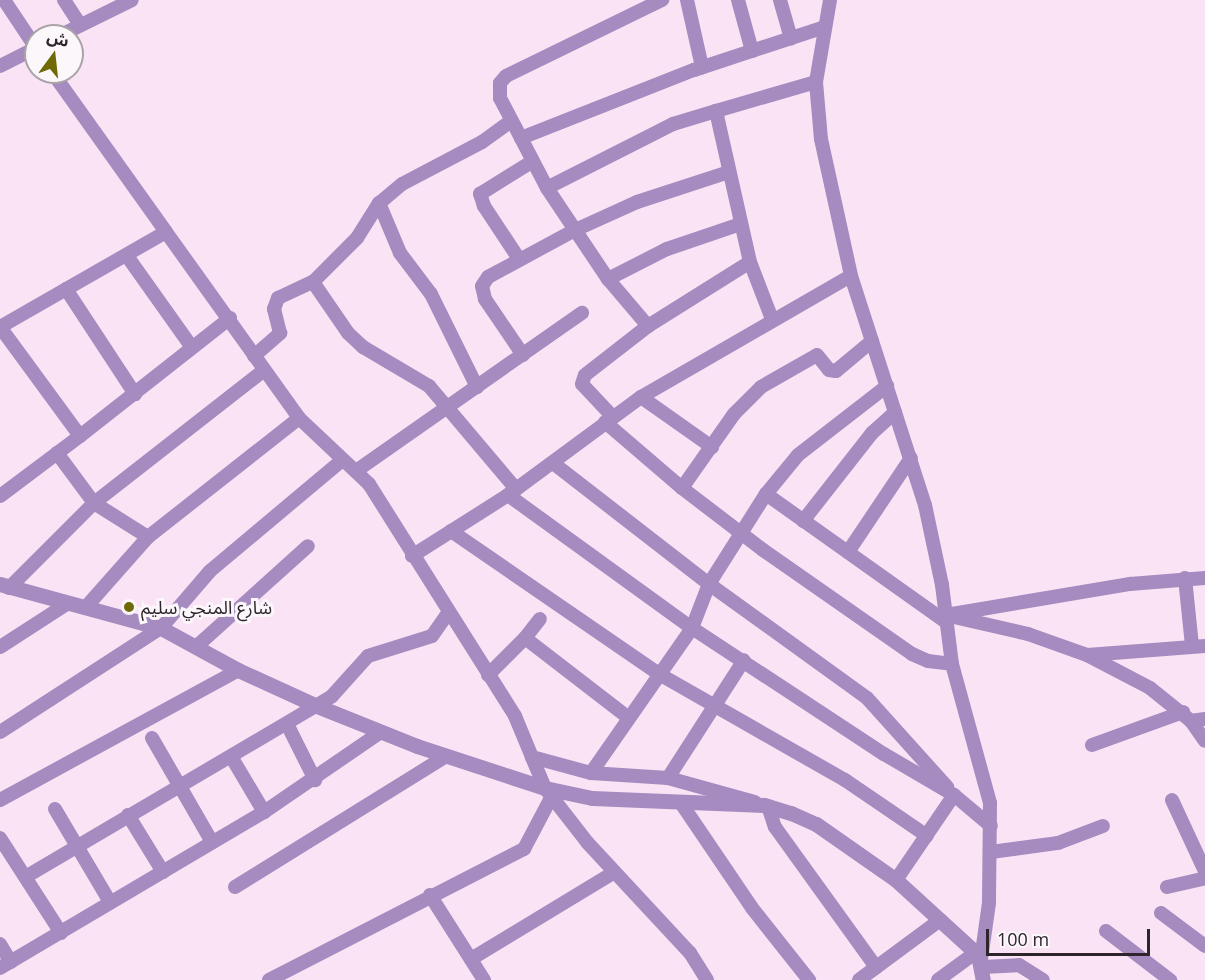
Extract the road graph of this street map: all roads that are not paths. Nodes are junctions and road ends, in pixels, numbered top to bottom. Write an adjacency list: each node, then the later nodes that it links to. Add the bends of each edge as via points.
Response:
1 (4, 0): 12 (street)
2 (64, 0): 9 (street)
3 (132, 0): 10 (street)
4 (662, 0): 21 (street, via 506,76 499,93)
5 (687, 0): 17 (street)
6 (738, 0): 14 (street)
7 (780, 0): 13 (street)
8 (830, 0): 11 (street)
9 (79, 24)
10 (82, 24)
11 (825, 27): 13 (street); 18 (street)
12 (24, 30)
13 (790, 38): 14 (street)
14 (752, 51): 17 (street)
15 (24, 54): 16 (street)
16 (0, 66)
17 (702, 67): 22 (street)
18 (816, 82): 20 (street); 33 (street, via 821,139)
19 (61, 84): 29 (street)
20 (716, 111): 24 (street); 25 (street, via 673,124)
21 (511, 121): 22 (street); 26 (street, via 482,142 402,184)
22 (521, 138): 23 (street)
23 (533, 161): 25 (street); 31 (street, via 480,194)
24 (729, 172): 27 (street); 28 (street, via 683,184)
25 (547, 189): 28 (street)
26 (379, 203): 35 (street, via 357,238); 48 (street, via 400,253 431,294)
27 (741, 224): 32 (street); 34 (street, via 667,249)
28 (573, 231): 31 (street); 34 (street)
29 (166, 232): 30 (street); 38 (street)
30 (127, 256): 36 (street); 43 (street)
31 (519, 259): 44 (street, via 488,277 482,286 485,299)
32 (750, 262): 39 (street); 40 (street)
33 (851, 276): 39 (street); 42 (street)
34 (608, 279): 40 (street)
35 (313, 282): 45 (street, via 278,297 274,309 280,333); 51 (street, via 348,333 363,347 429,386)
36 (66, 289): 41 (street); 49 (street)
37 (582, 313): 44 (street)
38 (230, 318): 43 (street); 45 (street)
39 (772, 319): 50 (street)
40 (648, 326): 54 (street, via 582,380)
41 (0, 327): 55 (street)
42 (872, 341): 47 (street); 56 (street, via 836,371 829,370 819,356 813,356 761,387 746,399)
43 (192, 346): 49 (street)
44 (523, 355): 48 (street)
45 (254, 356): 46 (street)
46 (264, 370): 53 (street); 66 (street)
47 (887, 386): 52 (street); 64 (street, via 798,455)
48 (477, 387): 51 (street)
49 (135, 394): 55 (street)
50 (641, 397): 54 (street); 56 (street)
51 (447, 410): 61 (street); 63 (street)
52 (895, 412): 58 (street); 67 (street, via 872,433)
53 (299, 418): 59 (street); 70 (street)
54 (609, 419): 60 (street); 62 (street)
55 (80, 436): 57 (street)
56 (712, 447): 62 (street)
57 (57, 453): 65 (street); 66 (street)
58 (911, 458): 72 (street); 81 (street, via 934,544)
59 (341, 461): 61 (street); 83 (street, via 210,571)
60 (553, 462): 63 (street); 76 (street)
61 (356, 471): 73 (street, via 369,484)
62 (682, 488): 69 (street)
63 (512, 492): 68 (street); 84 (street)
64 (766, 494): 67 (street); 69 (street)
65 (0, 495)
66 (94, 503): 70 (street); 77 (street)
67 (803, 521): 72 (street)
68 (451, 531): 73 (street); 93 (street)
69 (741, 532): 76 (street); 91 (street, via 912,654)
70 (148, 537): 79 (street)
71 (308, 546): 86 (street)
72 (848, 552): 81 (street)
73 (412, 556): 80 (street)
74 (1185, 578): 75 (street); 81 (street); 87 (street)
75 (1205, 578)
76 (709, 584): 84 (street); 113 (street, via 867,698)
77 (4, 586): 78 (street)
78 (68, 603): 79 (street); 88 (street)
79 (86, 607): 83 (street)
80 (448, 613): 94 (street); 95 (street, via 432,636 368,656 339,691)
81 (946, 618): 89 (street, via 994,624); 91 (street)
82 (540, 619): 85 (street)
83 (161, 628): 86 (street); 100 (street)
84 (692, 628): 90 (street); 93 (street)
85 (525, 638): 94 (street); 98 (street)
86 (197, 646): 92 (street)
87 (1199, 646): 89 (street)
88 (0, 647)
89 (1087, 655): 97 (street, via 1142,683)
90 (744, 660): 96 (street); 113 (street, via 884,754)
91 (951, 664): 121 (street, via 984,771)
92 (238, 670): 95 (street); 114 (street)
93 (659, 674): 96 (street); 98 (street)
94 (488, 675): 106 (street, via 515,716)
95 (317, 706): 99 (street); 101 (street)
96 (714, 707): 109 (street); 123 (street, via 845,780)
97 (1193, 717): 103 (street); 104 (street)
98 (628, 718): 108 (street)
99 (287, 724): 107 (street); 110 (street)
100 (0, 732)
101 (381, 732): 105 (street); 110 (street)
102 (152, 738): 111 (street)
103 (1205, 741)
104 (1092, 745)
105 (446, 756): 112 (street); 134 (street)
106 (532, 757): 108 (street); 112 (street)
107 (232, 758): 111 (street); 119 (street)
108 (591, 773): 109 (street)
109 (668, 778): 117 (street)
110 (315, 780): 119 (street)
111 (178, 787): 120 (street); 125 (street)
112 (549, 792): 116 (street); 130 (street); 136 (street, via 524,849)
113 (954, 795): 121 (street); 123 (street)
114 (0, 800)
115 (1172, 800): 128 (street)
116 (681, 803): 117 (street); 151 (street, via 752,908)
117 (766, 805): 133 (street, via 816,824); 147 (street, via 775,827)
118 (55, 809): 126 (street)
119 (264, 812): 125 (street)
120 (128, 815): 126 (street); 129 (street)
121 (991, 826): 127 (street)
122 (1103, 826): 127 (street, via 1058,843)
123 (927, 836): 133 (street)
124 (0, 838): 131 (street)
125 (212, 842): 129 (street)
126 (79, 845): 131 (street); 137 (street)
127 (991, 852): 146 (street)
128 (1205, 871)
129 (163, 872): 137 (street)
130 (613, 873): 144 (street); 148 (street, via 690,953)
131 (27, 876): 141 (street)
132 (1205, 878): 135 (street)
133 (896, 880): 139 (street)
134 (235, 887)
135 (1167, 887)
136 (430, 895): 144 (street); 149 (street)
137 (110, 902): 141 (street)
138 (1161, 913): 143 (street)
139 (940, 920): 146 (street); 147 (street)
140 (1106, 931): 155 (street)
141 (61, 933): 145 (street)
142 (0, 944): 145 (street)
143 (1205, 946)
144 (471, 959): 150 (street)
145 (5, 965)
146 (981, 965): 153 (street); 154 (street, via 1019,965)
147 (876, 967): 152 (street)
148 (706, 979)
149 (269, 980)
150 (484, 980)
151 (809, 980)
152 (859, 980)
153 (938, 980)
154 (1043, 980)
155 (1170, 980)

